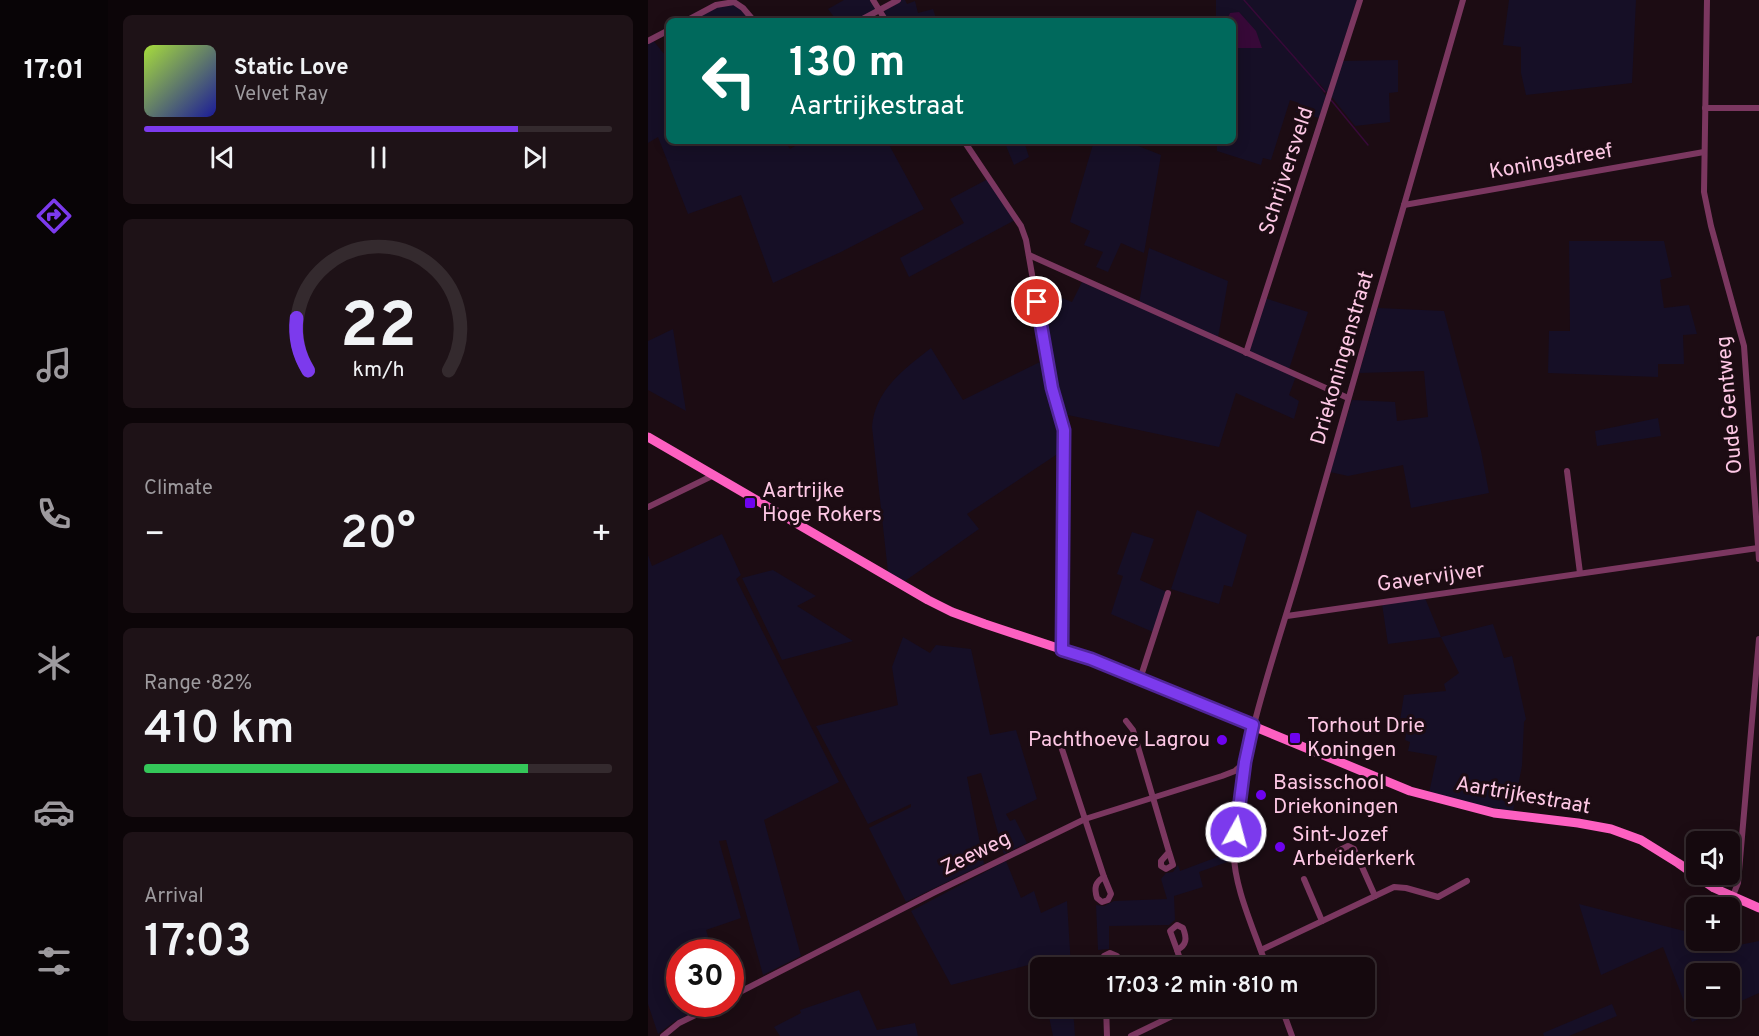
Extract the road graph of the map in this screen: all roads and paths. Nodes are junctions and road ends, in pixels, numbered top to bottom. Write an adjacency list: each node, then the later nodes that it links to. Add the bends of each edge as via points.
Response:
1 (873, 0): 6 (street)
2 (897, 0): 6 (street)
3 (1360, 0): 19 (street, Schrijversveld)
4 (1463, 0): 17 (street, Driekoningenstraat)
5 (1707, 0): 13 (street, Oude Gentweg)
6 (879, 10): 9 (street); 10 (street)
7 (692, 18): 8 (street, via 716,5 734,2)
8 (751, 18)
9 (865, 18)
10 (884, 18)
11 (666, 32): 12 (street)
12 (648, 41)
13 (1705, 108): 14 (street); 16 (street, Oude Gentweg)
14 (1759, 108)
15 (966, 144): 18 (street, via 1019,222)
16 (1704, 152): 17 (street, Koningsdreef); 25 (street, Oude Gentweg, via 1708,216 1743,346)
17 (1404, 206): 20 (street, Driekoningenstraat)
18 (1029, 255): 19 (street); 31 (street, via 1052,388 1064,430)
19 (1246, 353): 20 (street)
20 (1348, 398): 29 (street, Driekoningenstraat)
21 (648, 437): 23 (street, Aartrijkestraat)
22 (1568, 471): 27 (street)
23 (714, 476): 24 (street); 31 (street, Aartrijkestraat, via 952,612)
24 (648, 507)
25 (1758, 548): 26 (street, Oude Gentweg); 27 (street, Gavervijver)
26 (1759, 559)
27 (1580, 573): 29 (street, Gavervijver)
28 (1168, 593): 32 (street)
29 (1287, 616): 34 (street, Driekoningenstraat)
30 (1759, 639): 46 (street, via 1739,872)
31 (1062, 650): 32 (street, Aartrijkestraat)
32 (1140, 679): 34 (street, Aartrijkestraat)
33 (1126, 721): 37 (street, via 1133,730)
34 (1253, 725): 36 (street, Driekoningenstraat); 45 (street, Aartrijkestraat, via 1432,798 1494,813 1578,823 1641,840)
35 (1059, 740): 38 (street)
36 (1245, 762): 37 (street, Zeeweg, via 1235,771); 51 (street, Driekoningenstraat, via 1236,822 1235,872)
37 (1153, 797): 38 (street, Zeeweg); 40 (street)
38 (1085, 819): 41 (street); 56 (street, Zeeweg)
39 (1338, 851): 44 (street, via 1348,846 1354,849)
40 (1169, 852)
41 (1104, 877)
42 (1304, 879): 49 (street)
43 (1467, 881): 44 (street, via 1438,897 1394,887)
44 (1375, 896): 49 (street)
45 (1730, 897)
46 (1733, 897)
47 (1740, 901): 48 (street, Aartrijkestraat)
48 (1759, 908)
49 (1322, 921): 51 (street)
50 (1177, 950): 54 (street)
51 (1261, 950): 55 (street, Driekoningenstraat)
52 (1104, 957): 53 (street, via 1110,953)
53 (1116, 957)
54 (1179, 957)
55 (1263, 957)
56 (744, 990)
57 (691, 1017): 61 (street)
58 (1106, 1017): 62 (street)
59 (1170, 1017): 63 (street)
60 (1285, 1017): 64 (street)
61 (663, 1036)
62 (1107, 1036)
63 (1131, 1036)
64 (1292, 1036)

